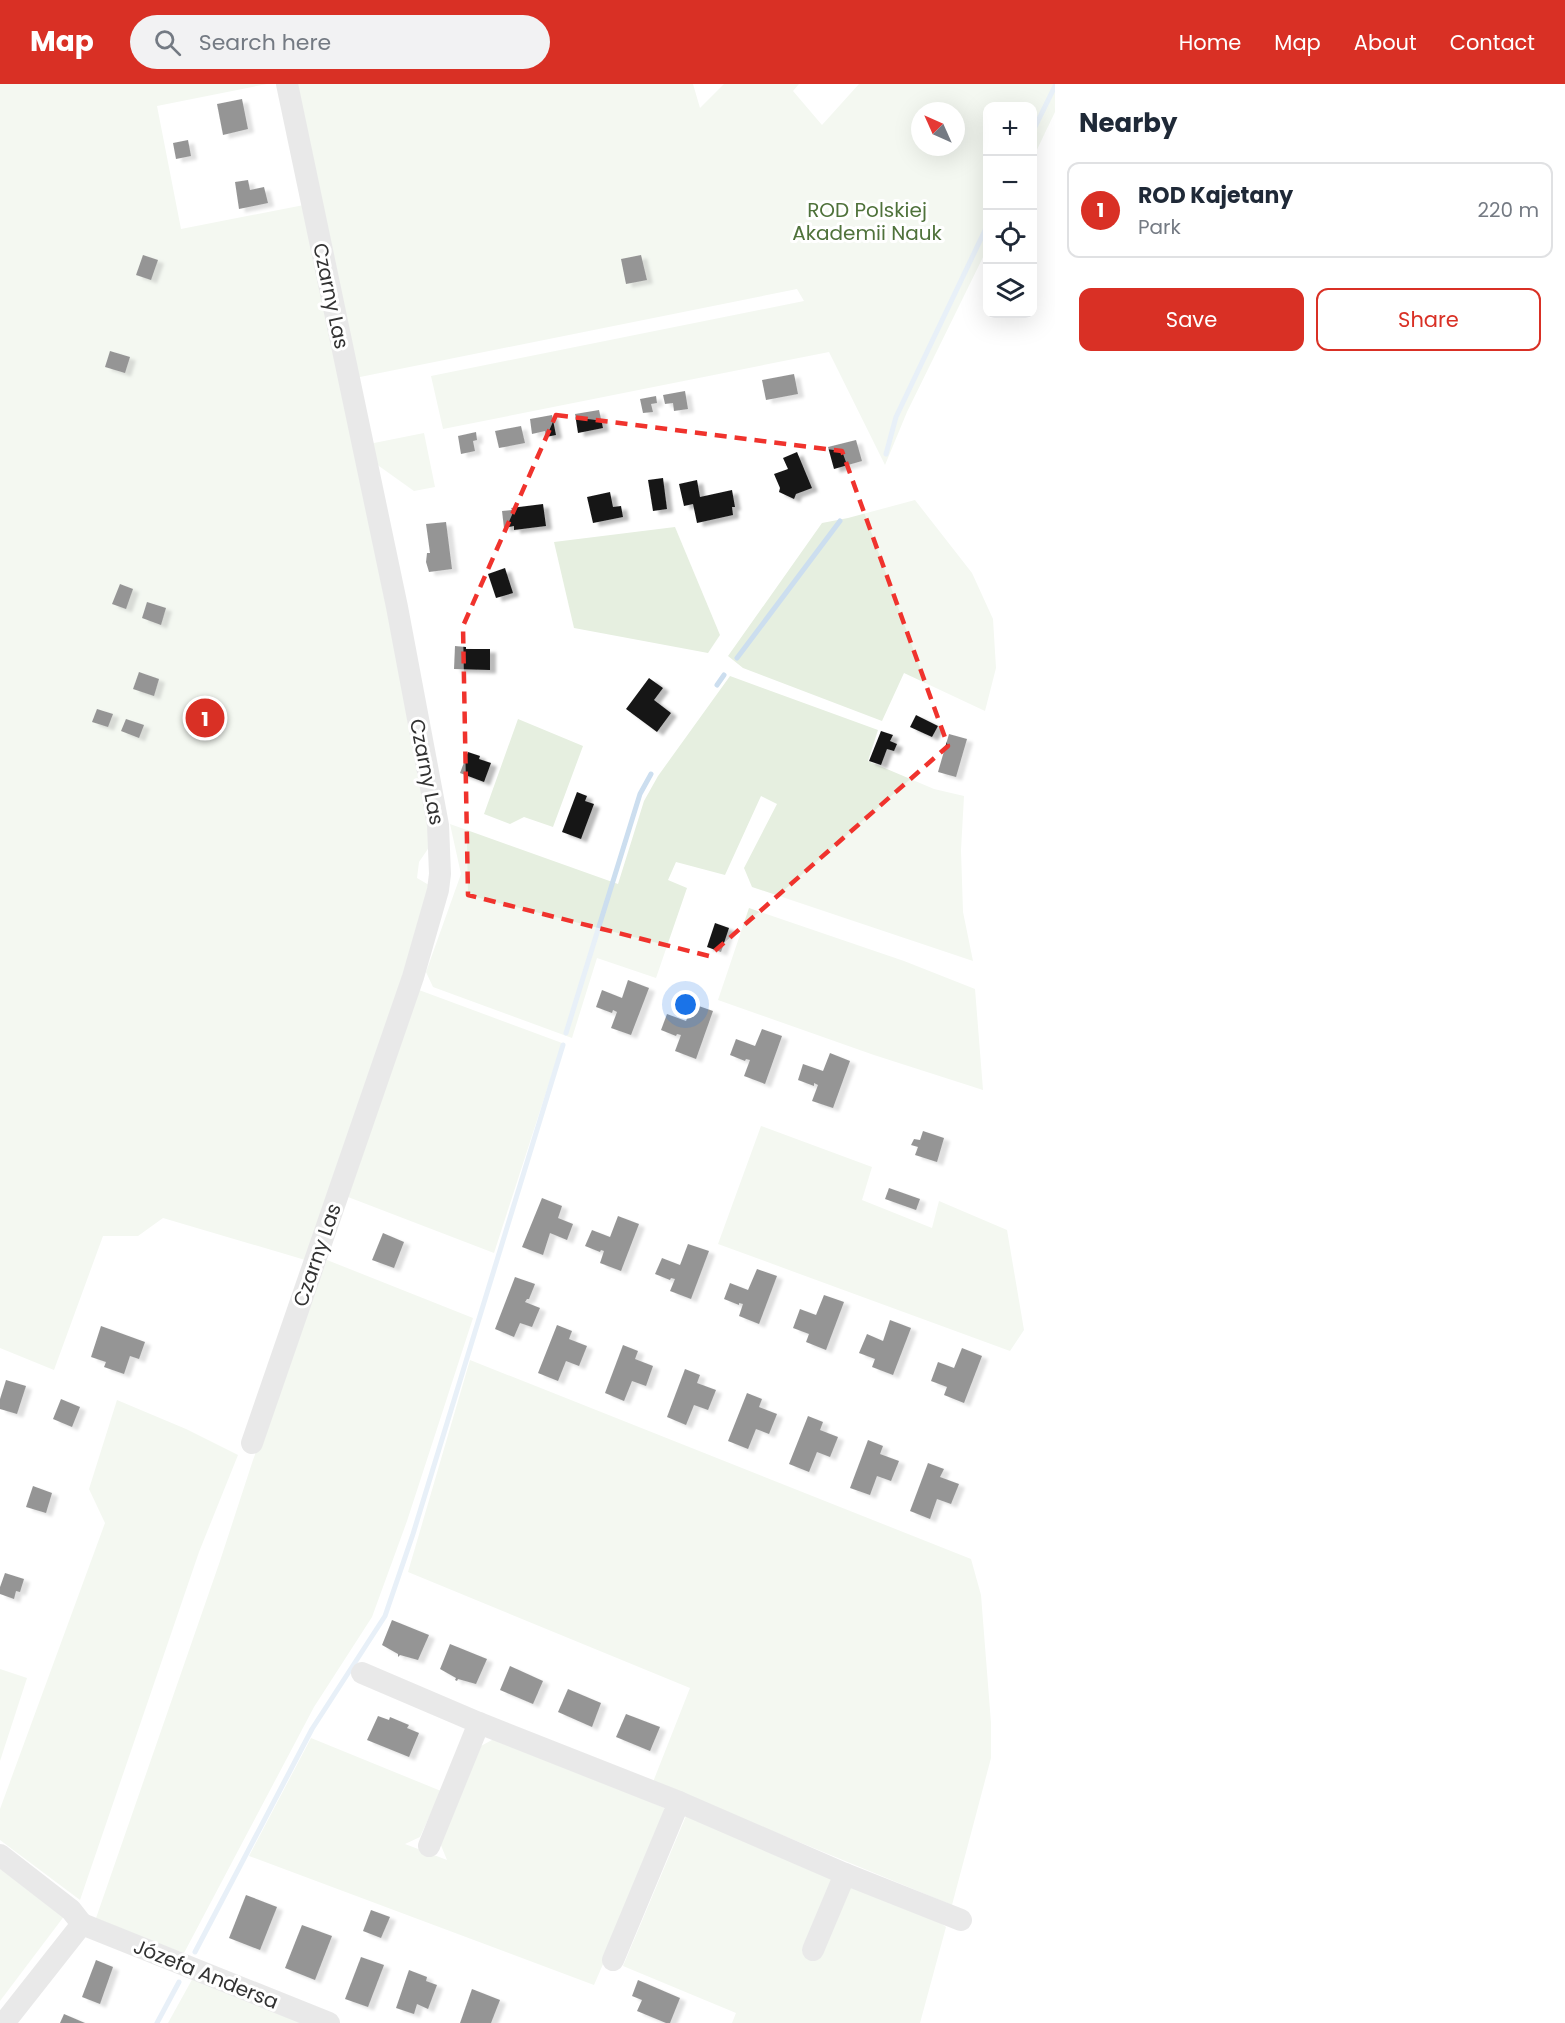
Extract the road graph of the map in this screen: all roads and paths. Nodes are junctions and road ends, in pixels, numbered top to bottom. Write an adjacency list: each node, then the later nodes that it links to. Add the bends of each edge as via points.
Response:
1 (287, 84): 2 (street, Czarny Las, via 397,607 438,825 440,874 413,977)
2 (252, 1443)
3 (362, 1673): 4 (street)
4 (479, 1723): 5 (street); 6 (street)
5 (679, 1802): 8 (street); 12 (street)
6 (429, 1846)
7 (0, 1855): 10 (street, via 71,1910)
8 (845, 1874): 9 (street); 11 (street)
9 (961, 1920)
10 (82, 1924): 13 (street); 14 (street, Józefa Andersa)
11 (813, 1950)
12 (613, 1960)
13 (4, 2023)
14 (329, 2023)

